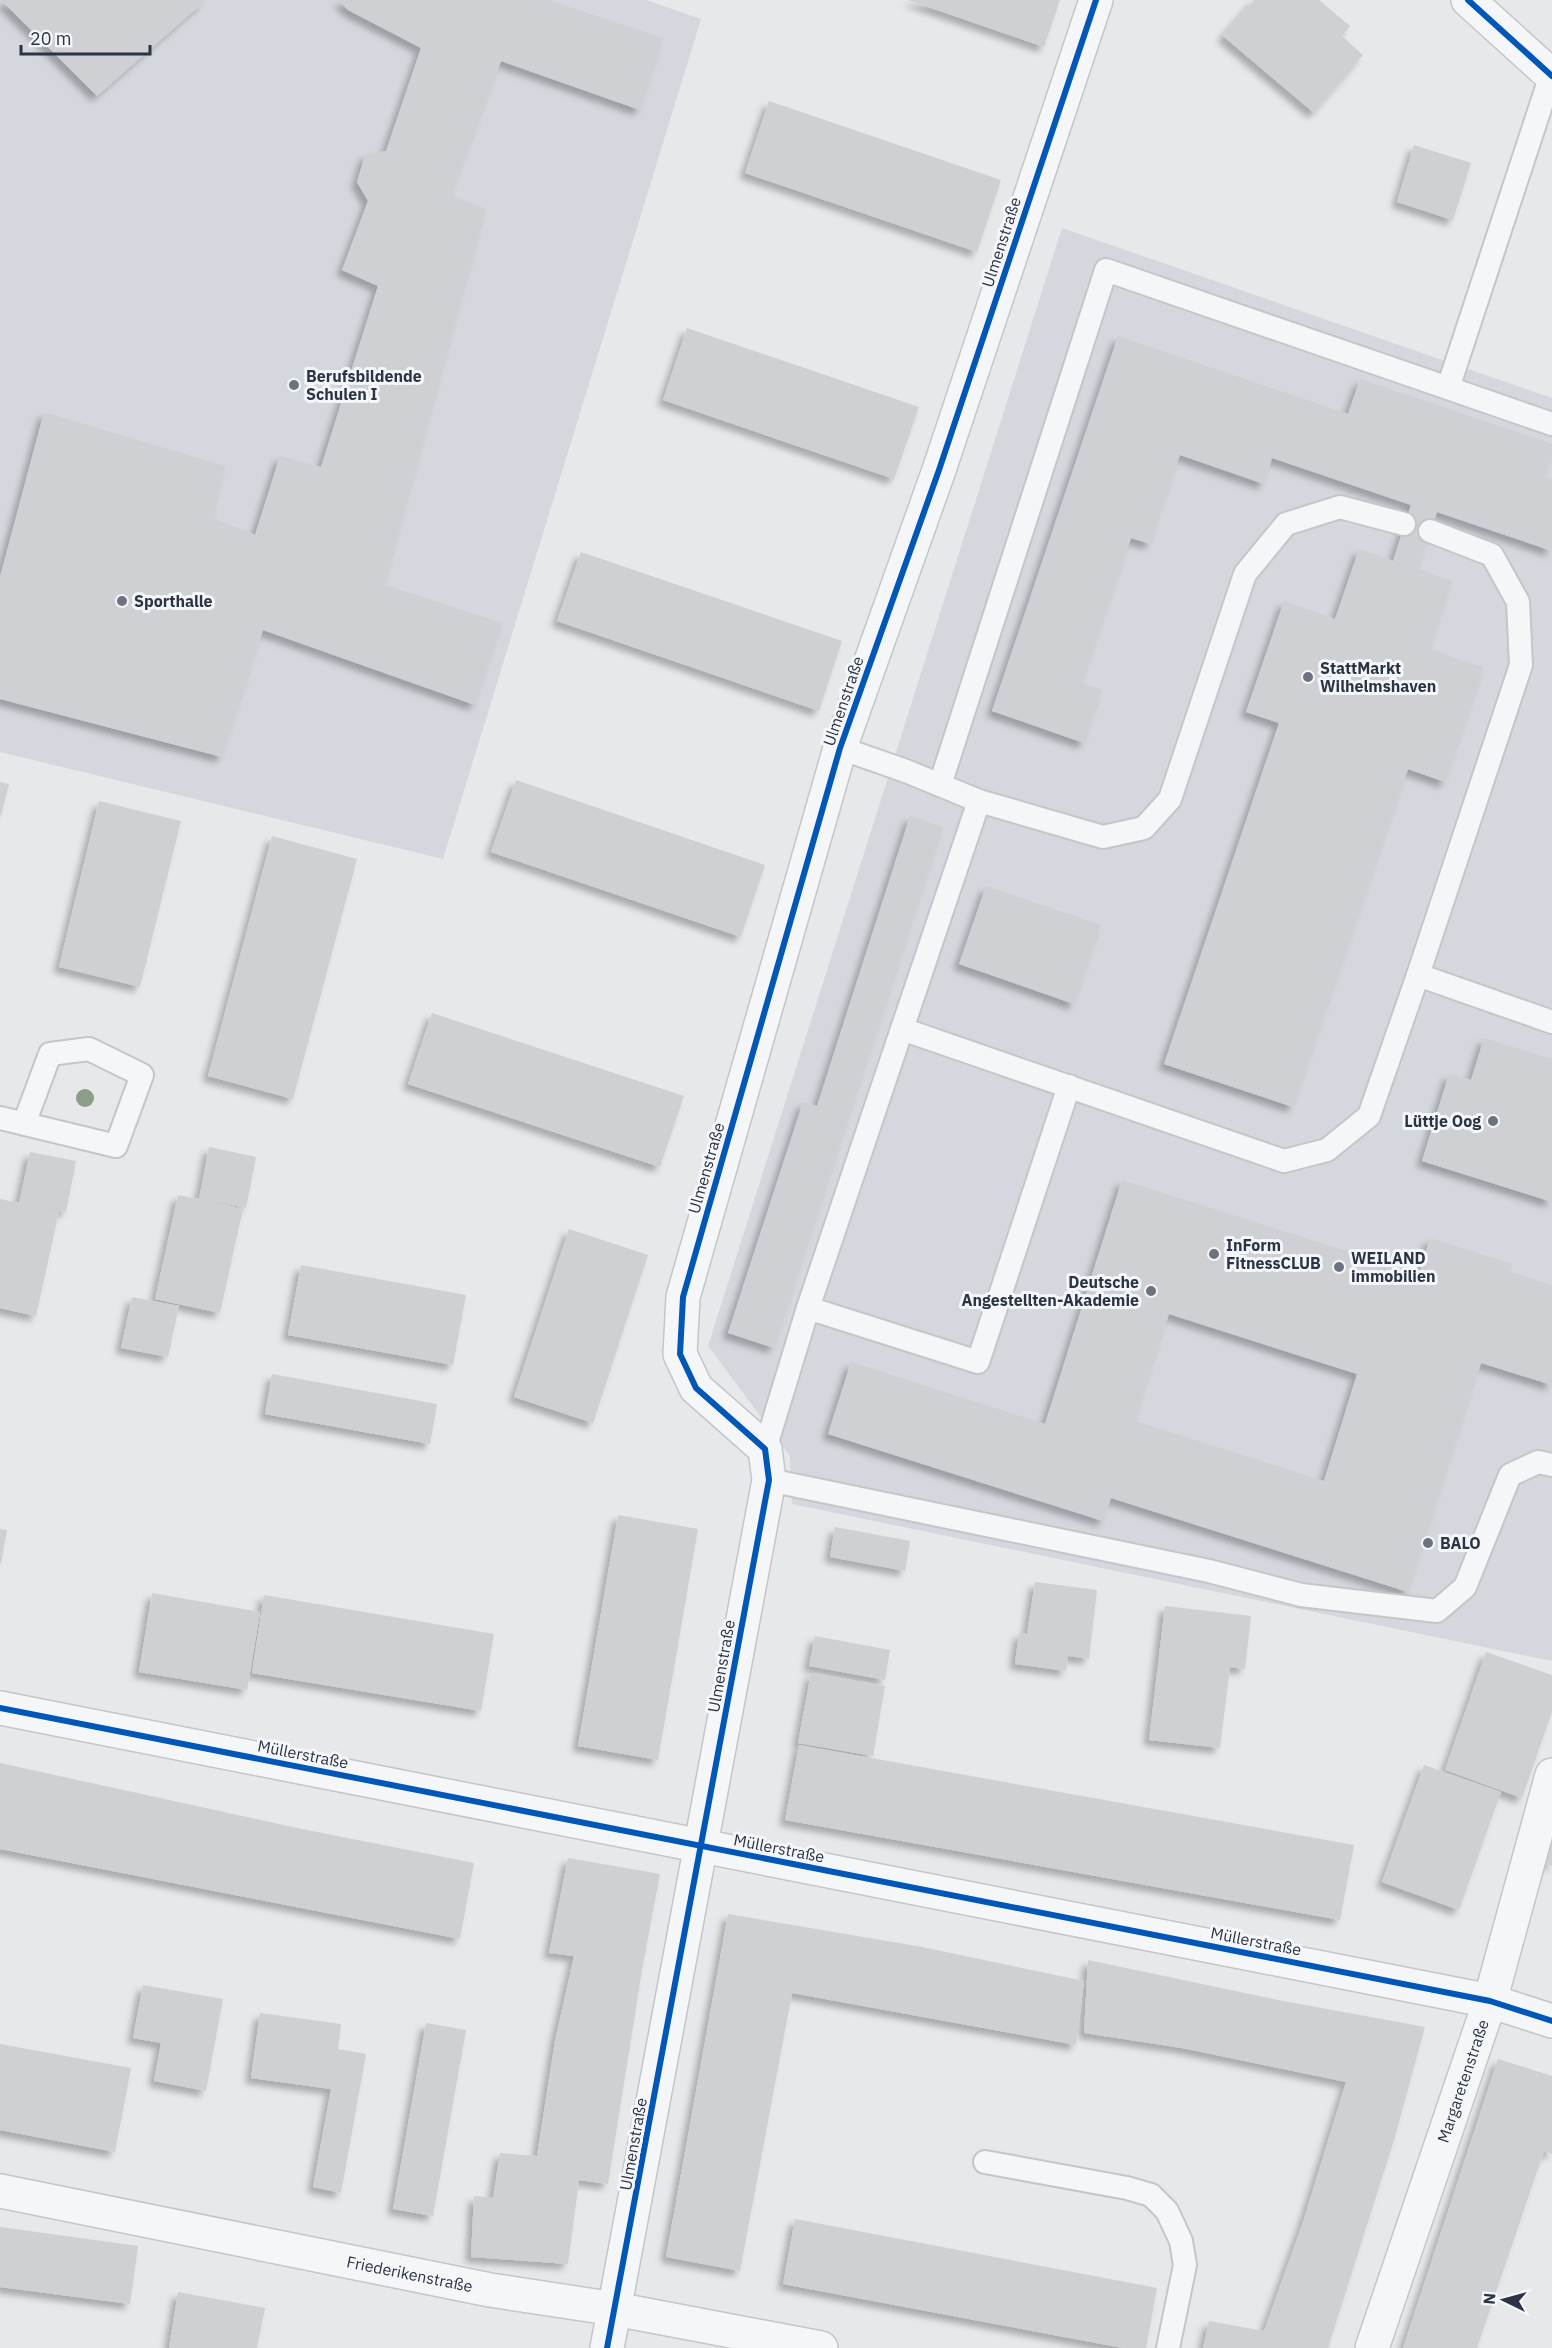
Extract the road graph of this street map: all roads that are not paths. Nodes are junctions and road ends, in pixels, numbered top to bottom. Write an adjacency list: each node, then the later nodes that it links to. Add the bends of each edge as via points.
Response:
1 (1096, 0): 8 (street, Ulmenstraße, via 939,470)
2 (1479, 4): 3 (street)
3 (1551, 75): 4 (lane)
4 (1448, 388): 5 (lane); 9 (lane, via 1106,270)
5 (1552, 423)
6 (1404, 524): 10 (lane, via 1340,507 1286,524 1245,574 1170,799 1144,828 1103,837)
7 (1430, 531): 11 (lane, via 1492,555 1518,602 1521,665)
8 (840, 748): 9 (lane); 18 (street, Ulmenstraße, via 683,1297 680,1354 696,1388)
9 (940, 785): 10 (lane)
10 (980, 801): 13 (lane)
11 (1418, 975): 12 (lane); 14 (lane, via 1369,1116 1327,1150 1284,1161)
12 (1552, 1022)
13 (902, 1029): 14 (lane); 17 (lane)
14 (1069, 1086): 17 (lane, via 978,1362)
15 (0, 1118): 16 (lane)
16 (24, 1124): 16 (lane, via 116,1146 142,1075 89,1049 50,1054)
17 (808, 1308): 18 (lane)
18 (767, 1465): 19 (lane, via 1301,1595 1437,1611 1465,1587 1510,1475 1538,1462); 22 (street, Ulmenstraße)
19 (1552, 1465)
20 (0, 1708): 22 (street, Müllerstraße)
21 (1552, 1775): 23 (street, Margaretenstraße)
22 (701, 1846): 23 (street, Müllerstraße); 27 (street, Ulmenstraße)
23 (1490, 2001): 24 (street, Müllerstraße); 31 (street, Margaretenstraße)
24 (1552, 2021)
25 (985, 2162): 30 (lane, via 1127,2188 1151,2195 1167,2211 1181,2241 1185,2265)
26 (0, 2191): 27 (street, Friederikenstraße, via 490,2290)
27 (615, 2308): 28 (street, Ulmenstraße); 29 (street, Friederikenstraße)
28 (607, 2348)
29 (821, 2348)
30 (1168, 2348)
31 (1372, 2348)

